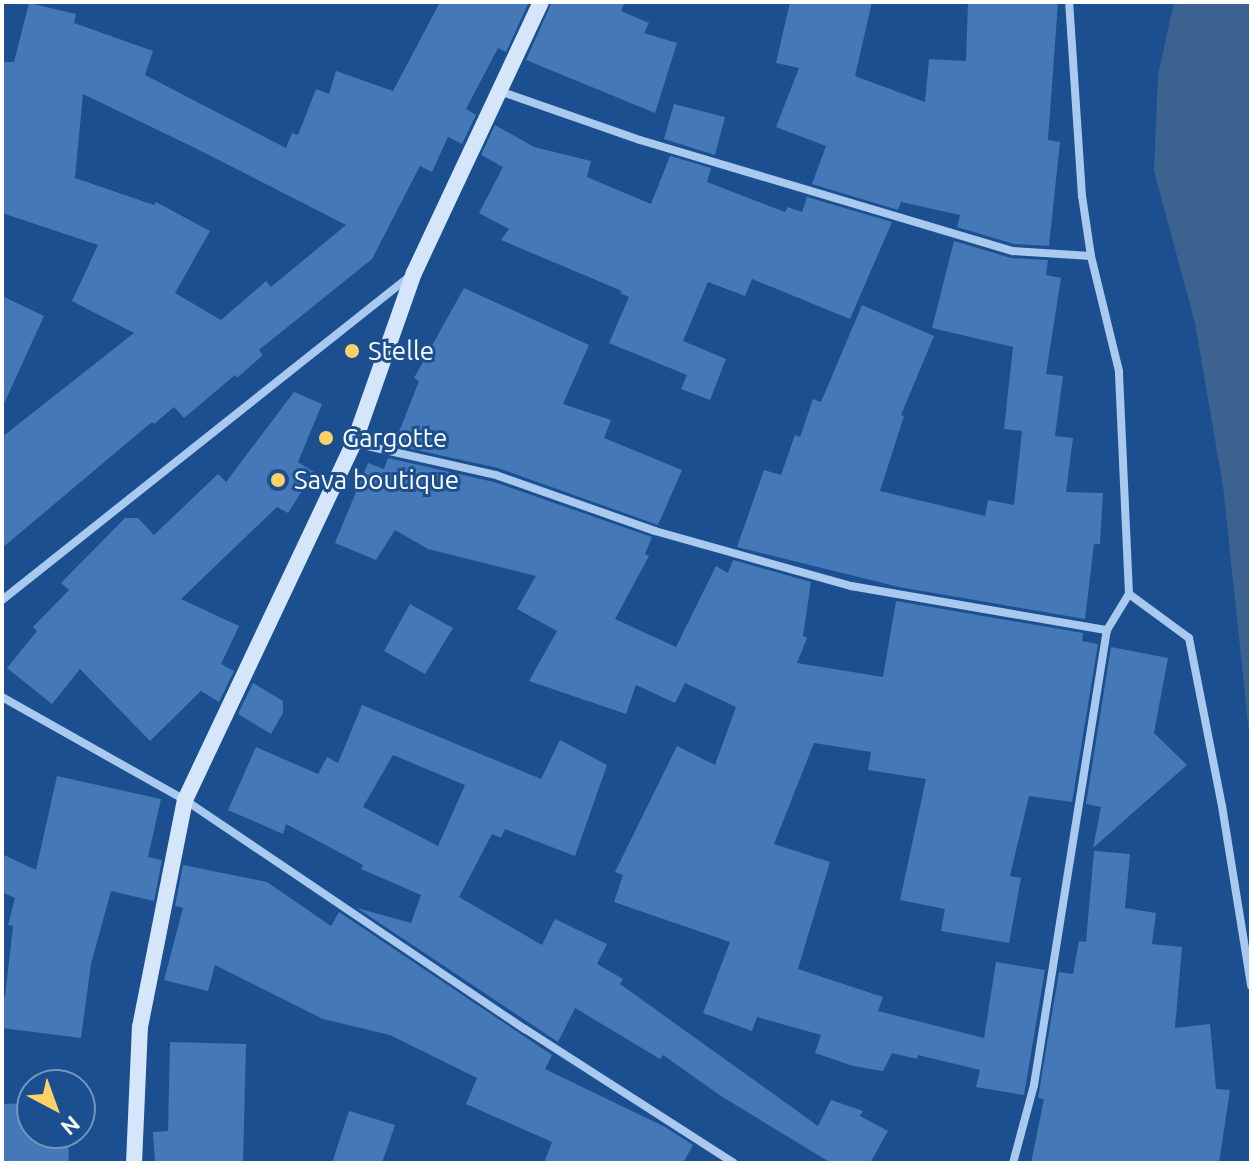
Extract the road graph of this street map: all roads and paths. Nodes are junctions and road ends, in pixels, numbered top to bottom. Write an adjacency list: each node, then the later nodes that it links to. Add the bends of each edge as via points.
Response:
1 (541, 2): 3 (street)
2 (1069, 2): 4 (street)
3 (502, 92): 4 (street, via 640,140 1013,251); 5 (street)
4 (1091, 256): 7 (street, via 1119,371)
5 (414, 273): 6 (street); 8 (street)
6 (354, 443): 9 (street, via 496,475 655,531 851,586); 11 (street)
7 (1129, 594): 9 (street); 12 (street, via 1189,638)
8 (2, 600)
9 (1107, 630): 15 (street, via 1034,1085)
10 (2, 697): 11 (street)
11 (185, 800): 13 (street, via 140,1027); 14 (street)
12 (1251, 986)
13 (134, 1163)
14 (734, 1163)
15 (1013, 1163)

